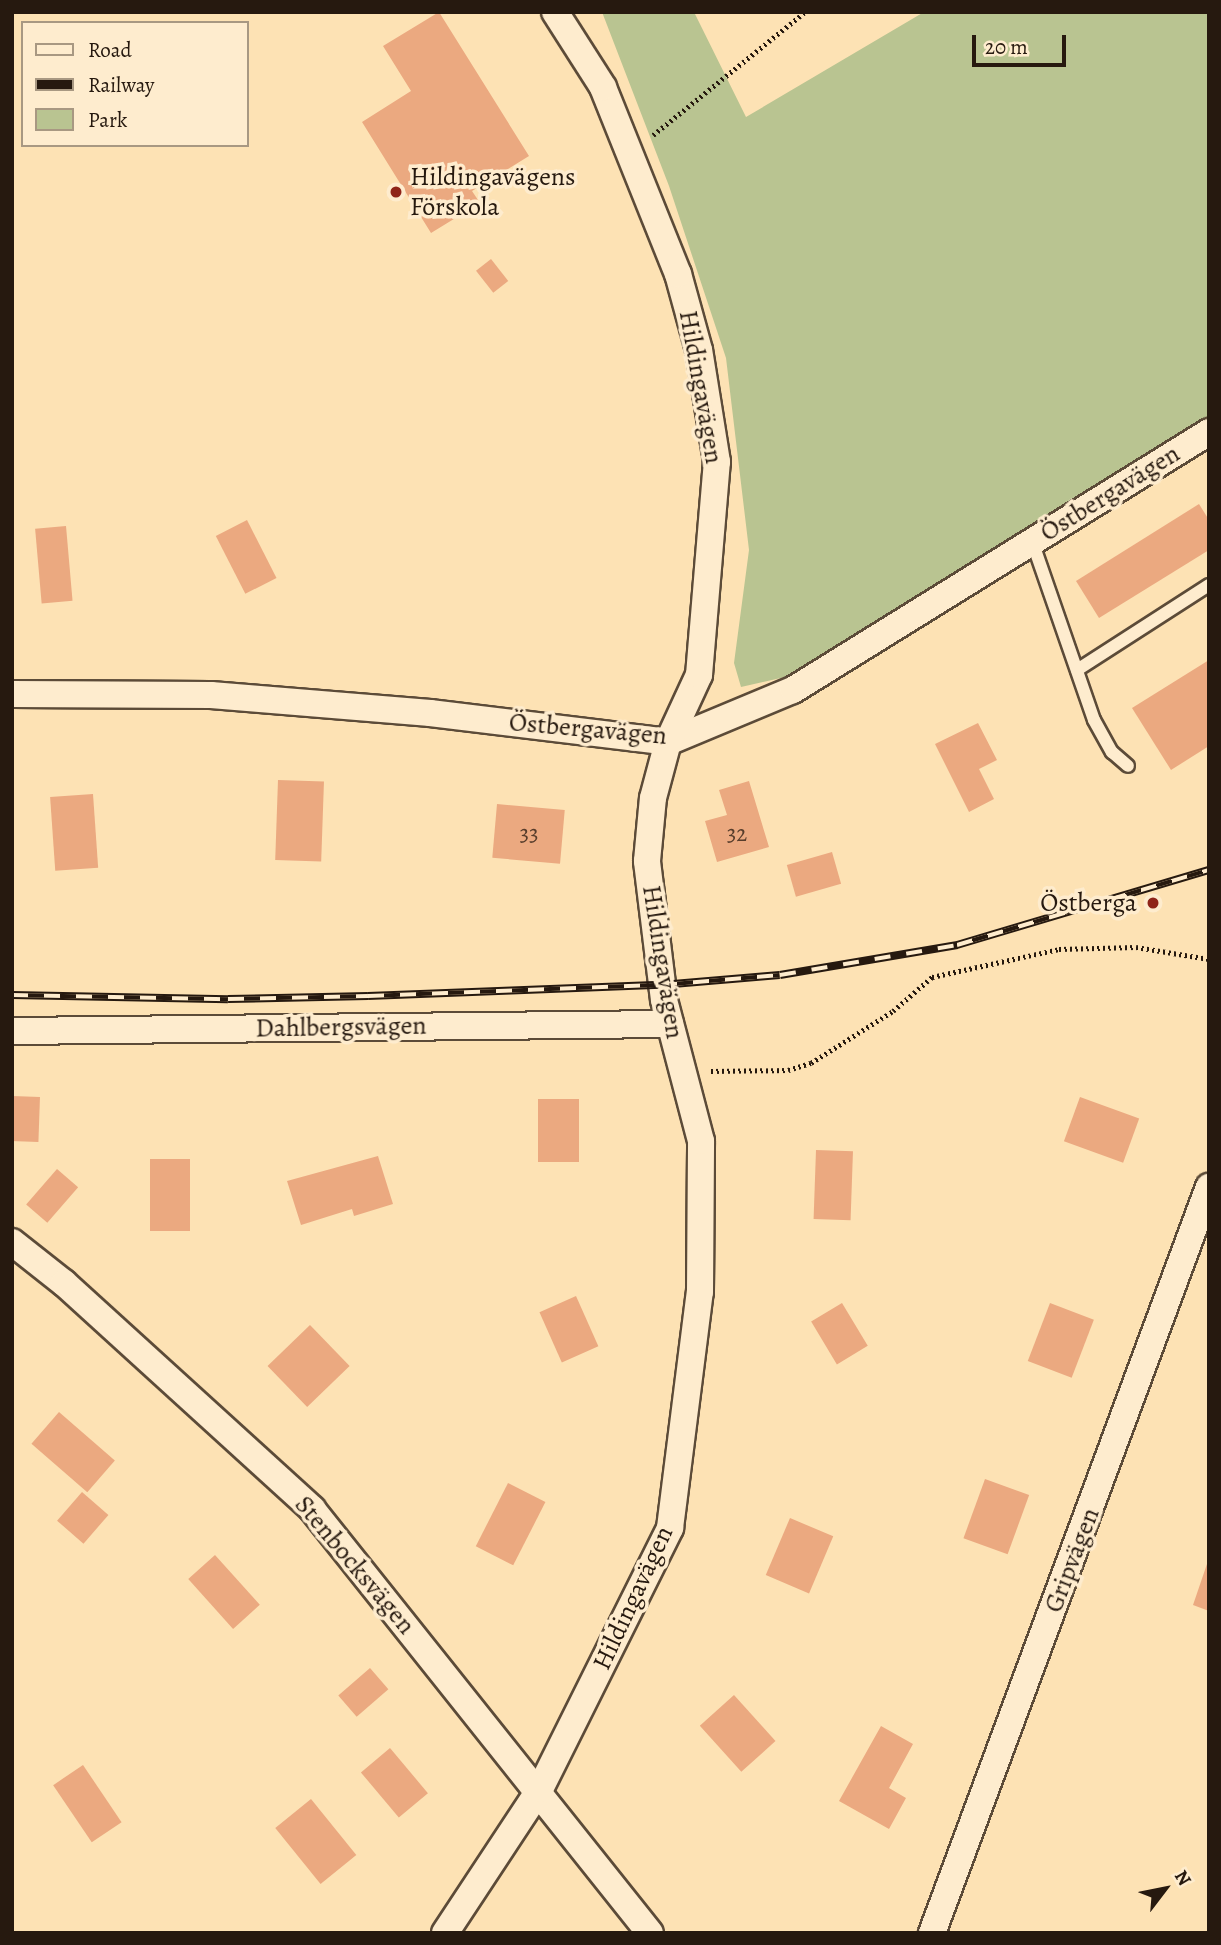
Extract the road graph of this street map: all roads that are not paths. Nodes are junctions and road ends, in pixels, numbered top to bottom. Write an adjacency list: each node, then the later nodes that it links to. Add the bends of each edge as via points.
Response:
1 (555, 12): 7 (street, Hildingavägen, via 603,86 678,274 699,350 717,462 699,675)
2 (1209, 432): 3 (street, Östbergavägen)
3 (1032, 541): 5 (lane); 7 (street, Östbergavägen, via 793,690)
4 (1209, 585): 5 (lane)
5 (1077, 670): 8 (lane, via 1094,720 1112,752)
6 (12, 694): 7 (street, Östbergavägen, via 211,695 430,713)
7 (668, 742): 9 (street, Hildingavägen, via 653,798 647,861)
8 (1128, 766)
9 (670, 1024): 10 (street, Dahlbergsvägen); 13 (street, Hildingavägen, via 701,1141 700,1292 670,1528)
10 (12, 1031)
11 (1209, 1187): 16 (street, Gripvägen)
12 (12, 1241): 13 (street, Stenbocksvägen, via 312,1509)
13 (540, 1790): 14 (street, Hildingavägen); 15 (street, Stenbocksvägen)
14 (445, 1933)
15 (650, 1933)
16 (932, 1933)

